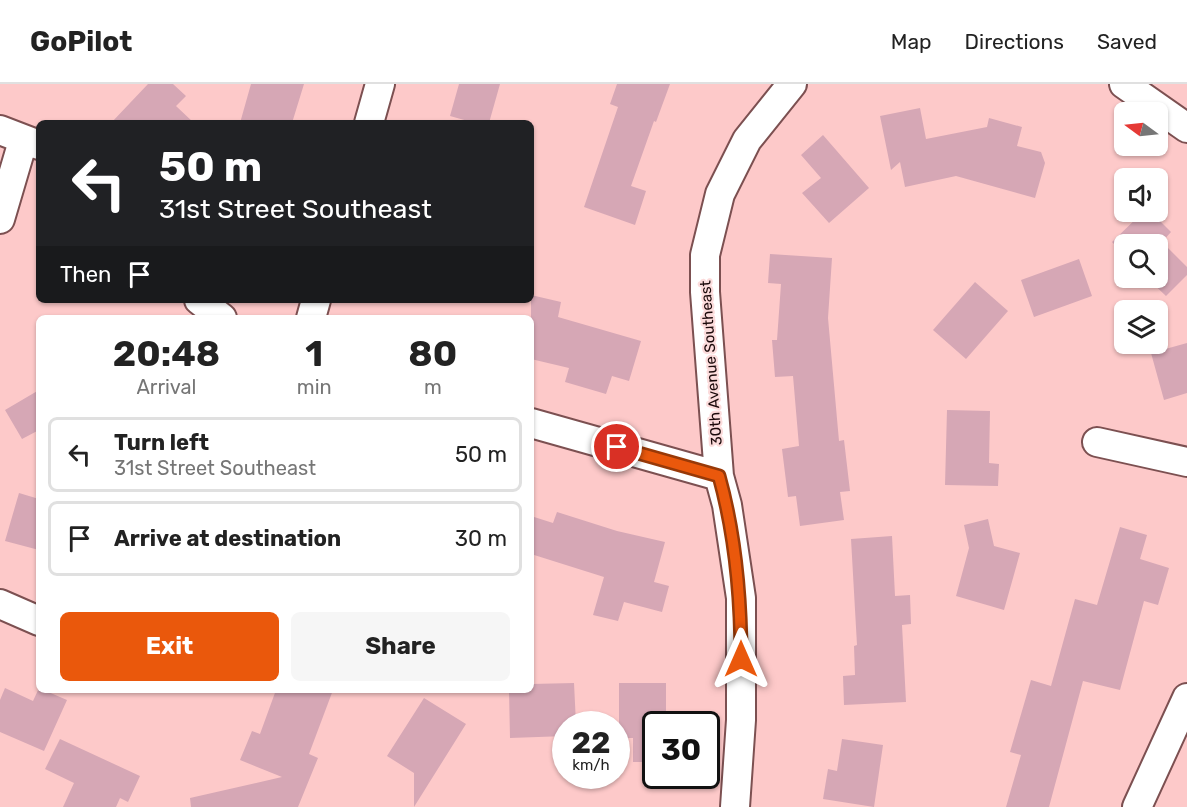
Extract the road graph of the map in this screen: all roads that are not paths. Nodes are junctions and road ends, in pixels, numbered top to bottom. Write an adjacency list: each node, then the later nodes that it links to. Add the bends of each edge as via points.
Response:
1 (380, 84): 4 (street)
2 (792, 84): 13 (street, 30th Avenue Southeast, via 747,140 720,194 711,222 705,255 705,292)
3 (1124, 84): 5 (street)
4 (370, 120)
5 (1187, 128)
6 (21, 139): 7 (street)
7 (0, 219)
8 (203, 303): 9 (street)
9 (218, 315)
10 (534, 424): 13 (street)
11 (1097, 442): 12 (street)
12 (1187, 462)
13 (719, 476): 17 (street, 30th Avenue Southeast, via 741,598 741,720)
14 (0, 604): 15 (street)
15 (36, 620)
16 (1187, 698): 18 (street)
17 (735, 807)
18 (1137, 807)

